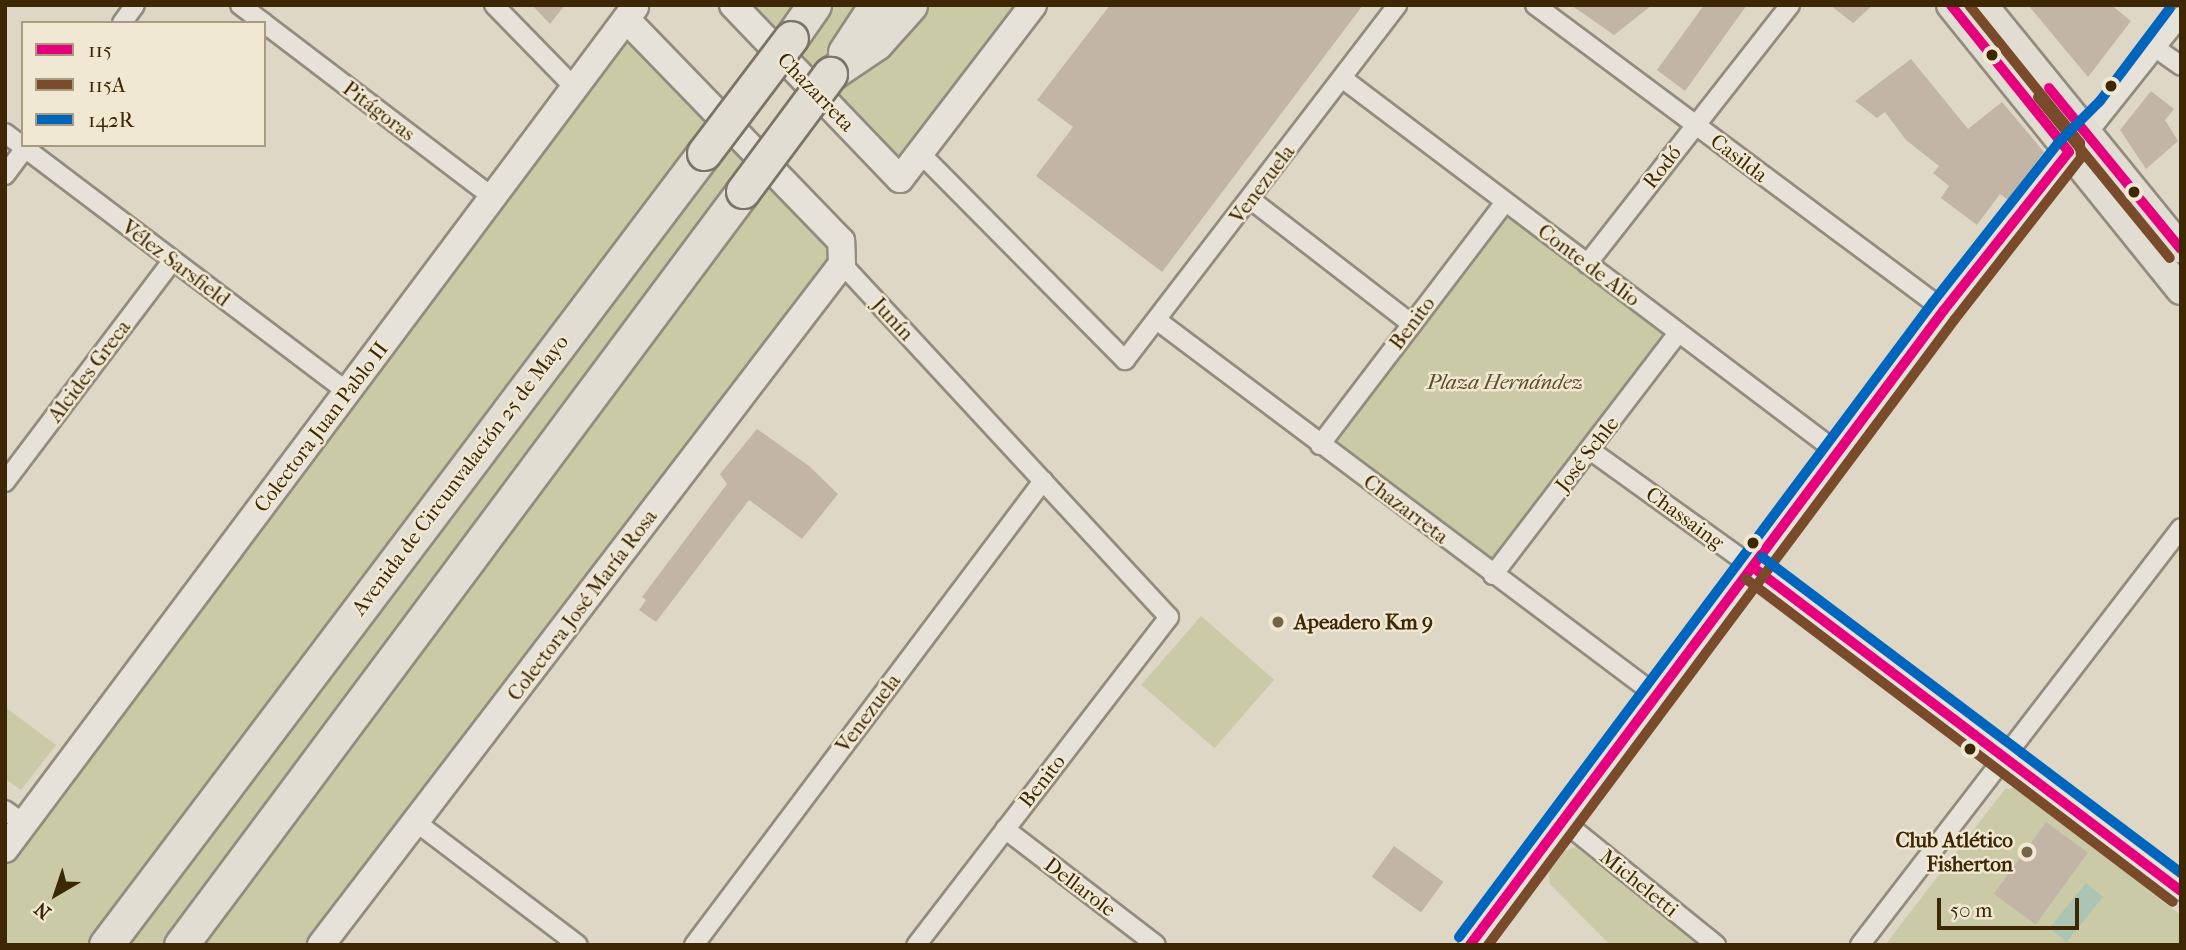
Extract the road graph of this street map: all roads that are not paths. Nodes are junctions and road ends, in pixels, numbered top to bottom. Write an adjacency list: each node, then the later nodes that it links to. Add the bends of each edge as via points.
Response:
1 (135, 5): 17 (street)
2 (240, 5): 18 (street, Pitágoras)
3 (494, 5): 25 (street)
4 (733, 5): 31 (main road, Chazarreta, via 900,180)
5 (797, 5): 20 (highway)
6 (814, 5): 20 (highway, Avenida de Circunvalación 25 de Mayo)
7 (876, 5): 23 (highway)
8 (910, 5): 23 (highway, via 876,43)
9 (1033, 5): 31 (main road)
10 (1397, 5): 24 (street, Venezuela)
11 (1535, 5): 26 (street, Casilda)
12 (1790, 5): 26 (street, Rodó)
13 (1951, 5): 29 (main road)
14 (1983, 5): 29 (main road)
15 (631, 12): 25 (main road, Colectora Juan Pablo II); 38 (main road, Junín, via 841,241)
16 (2181, 16): 21 (street)
17 (123, 21)
18 (261, 21)
19 (266, 25): 33 (street, Pitágoras)
20 (791, 38): 63 (highway, Avenida de Circunvalación 25 de Mayo, bridge)
21 (2157, 49): 22 (street); 29 (street)
22 (2181, 66)
23 (830, 74): 64 (highway, bridge)
24 (1342, 78): 34 (street, Venezuela); 35 (street, Conte de Alio)
25 (575, 88): 33 (main road, Colectora Juan Pablo II)
26 (1695, 125): 39 (street, Rodó); 41 (street, Casilda)
27 (5, 134): 28 (street, Vélez Sarsfield)
28 (21, 143)
29 (2078, 143): 36 (main road); 40 (main road); 41 (street)
30 (27, 147): 32 (street); 37 (street, Vélez Sarsfield)
31 (922, 153): 42 (street, Venezuela, via 1125,360)
32 (5, 175)
33 (494, 198): 45 (main road, Colectora Juan Pablo II)
34 (1250, 199): 42 (street, Venezuela); 43 (street)
35 (1505, 202): 39 (street, Conte de Alio); 43 (street, Benito)
36 (2181, 248)
37 (173, 260): 45 (street, Vélez Sarsfield); 50 (street, Alcides Greca)
38 (842, 264): 49 (street, Junín); 59 (main road, Colectora José María Rosa)
39 (1587, 264): 44 (street, Conte de Alio)
40 (2181, 290)
41 (1944, 310): 48 (street)
42 (1158, 321): 46 (street, Chazarreta)
43 (1412, 324): 46 (street, Benito)
44 (1678, 332): 47 (street, José Schle); 48 (street, Conte de Alio)
45 (347, 393): 57 (main road, Colectora Juan Pablo II)
46 (1320, 445): 53 (street, Chazarreta)
47 (1590, 450): 52 (street, Chassaing); 53 (street, José Schle)
48 (1837, 452): 52 (street)
49 (1043, 481): 54 (street, Junín); 67 (street, Venezuela)
50 (5, 482)
51 (2181, 528): 56 (street)
52 (1754, 568): 55 (street); 56 (street, Chassaing)
53 (1493, 575): 55 (street, Chazarreta)
54 (1169, 617): 60 (street, Benito)
55 (1656, 695): 58 (street)
56 (2003, 757): 62 (street, Chassaing); 72 (street)
57 (15, 817): 61 (main road, Colectora Juan Pablo II)
58 (1563, 821): 70 (street); 71 (street, Micheletti)
59 (416, 822): 65 (main road, Colectora José María Rosa); 66 (street)
60 (1005, 829): 68 (street, Benito); 69 (street, Dellarole)
61 (5, 849)
62 (2181, 891)
63 (106, 945)
64 (181, 945)
65 (321, 945)
66 (578, 945)
67 (694, 945)
68 (916, 945)
69 (1156, 945)
70 (1470, 945)
71 (1716, 945)
72 (1860, 945)

